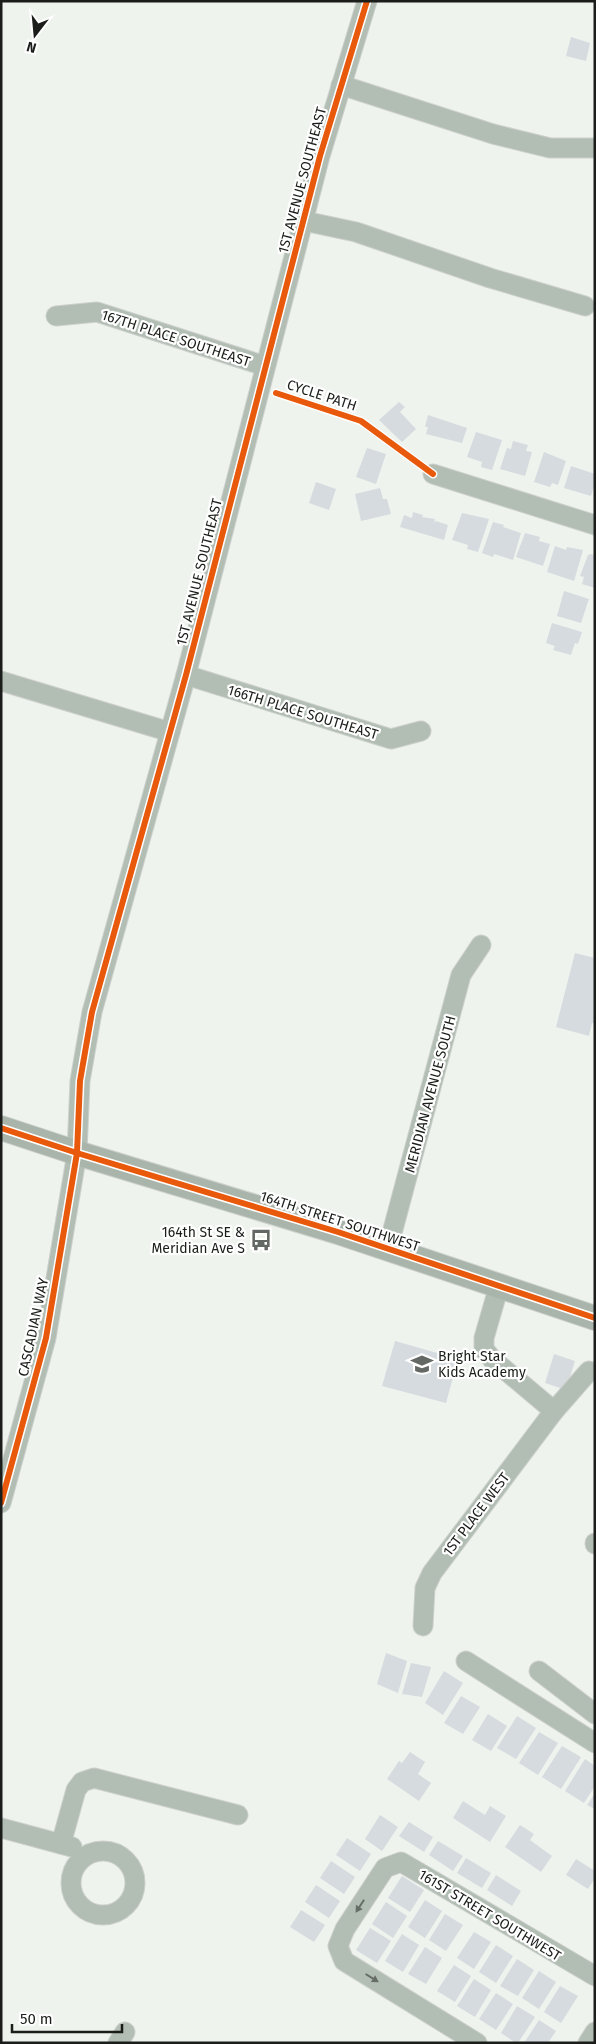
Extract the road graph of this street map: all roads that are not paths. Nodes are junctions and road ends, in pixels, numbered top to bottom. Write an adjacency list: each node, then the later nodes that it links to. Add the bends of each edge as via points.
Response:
1 (367, 1): 2 (street, 1ST AVENUE SOUTHEAST)
2 (341, 86): 3 (street, via 512,139 558,149); 4 (street, 1ST AVENUE SOUTHEAST)
3 (595, 148)
4 (304, 221): 5 (street, via 356,232 490,278); 7 (street, 1ST AVENUE SOUTHEAST)
5 (585, 306)
6 (56, 316): 7 (street, 167TH PLACE SOUTHEAST, via 96,312)
7 (265, 366): 10 (street, 1ST AVENUE SOUTHEAST)
8 (433, 474): 9 (street)
9 (595, 525)
10 (186, 676): 12 (street, 166TH PLACE SOUTHEAST, via 391,739); 13 (street, 1ST AVENUE SOUTHEAST)
11 (1, 681): 13 (street)
12 (421, 731)
13 (170, 732): 16 (street, 1ST AVENUE SOUTHEAST, via 92,1012 80,1081)
14 (480, 945): 17 (street, MERIDIAN AVENUE SOUTH, via 462,976)
15 (1, 1128): 16 (main road, 164TH STREET SOUTHWEST)
16 (77, 1153): 17 (main road, 164TH STREET SOUTHWEST); 22 (street, CASCADIAN WAY, via 46,1338)
17 (388, 1248): 18 (main road, 164TH STREET SOUTHWEST)
18 (499, 1286): 19 (main road, 164TH STREET SOUTHWEST); 21 (street, via 484,1338 484,1349)
19 (595, 1318)
20 (589, 1372): 21 (street, 1ST PLACE WEST)
21 (554, 1411): 23 (street, 1ST PLACE WEST, via 432,1573 425,1588)
22 (1, 1503)
23 (423, 1626)
24 (466, 1661): 27 (street)
25 (539, 1671): 26 (street)
26 (595, 1714)
27 (595, 1742)
28 (238, 1815): 30 (street, via 94,1778 82,1782 76,1790)
29 (1, 1828): 30 (street)
30 (61, 1844): 31 (street)
31 (92, 1853)
32 (595, 1976): 34 (street, 161ST STREET SOUTHWEST, one-way to 34, via 401,1862 385,1868 345,1929 338,1946 344,1961)
33 (595, 2032): 35 (street)
34 (477, 2043)
35 (588, 2043)

